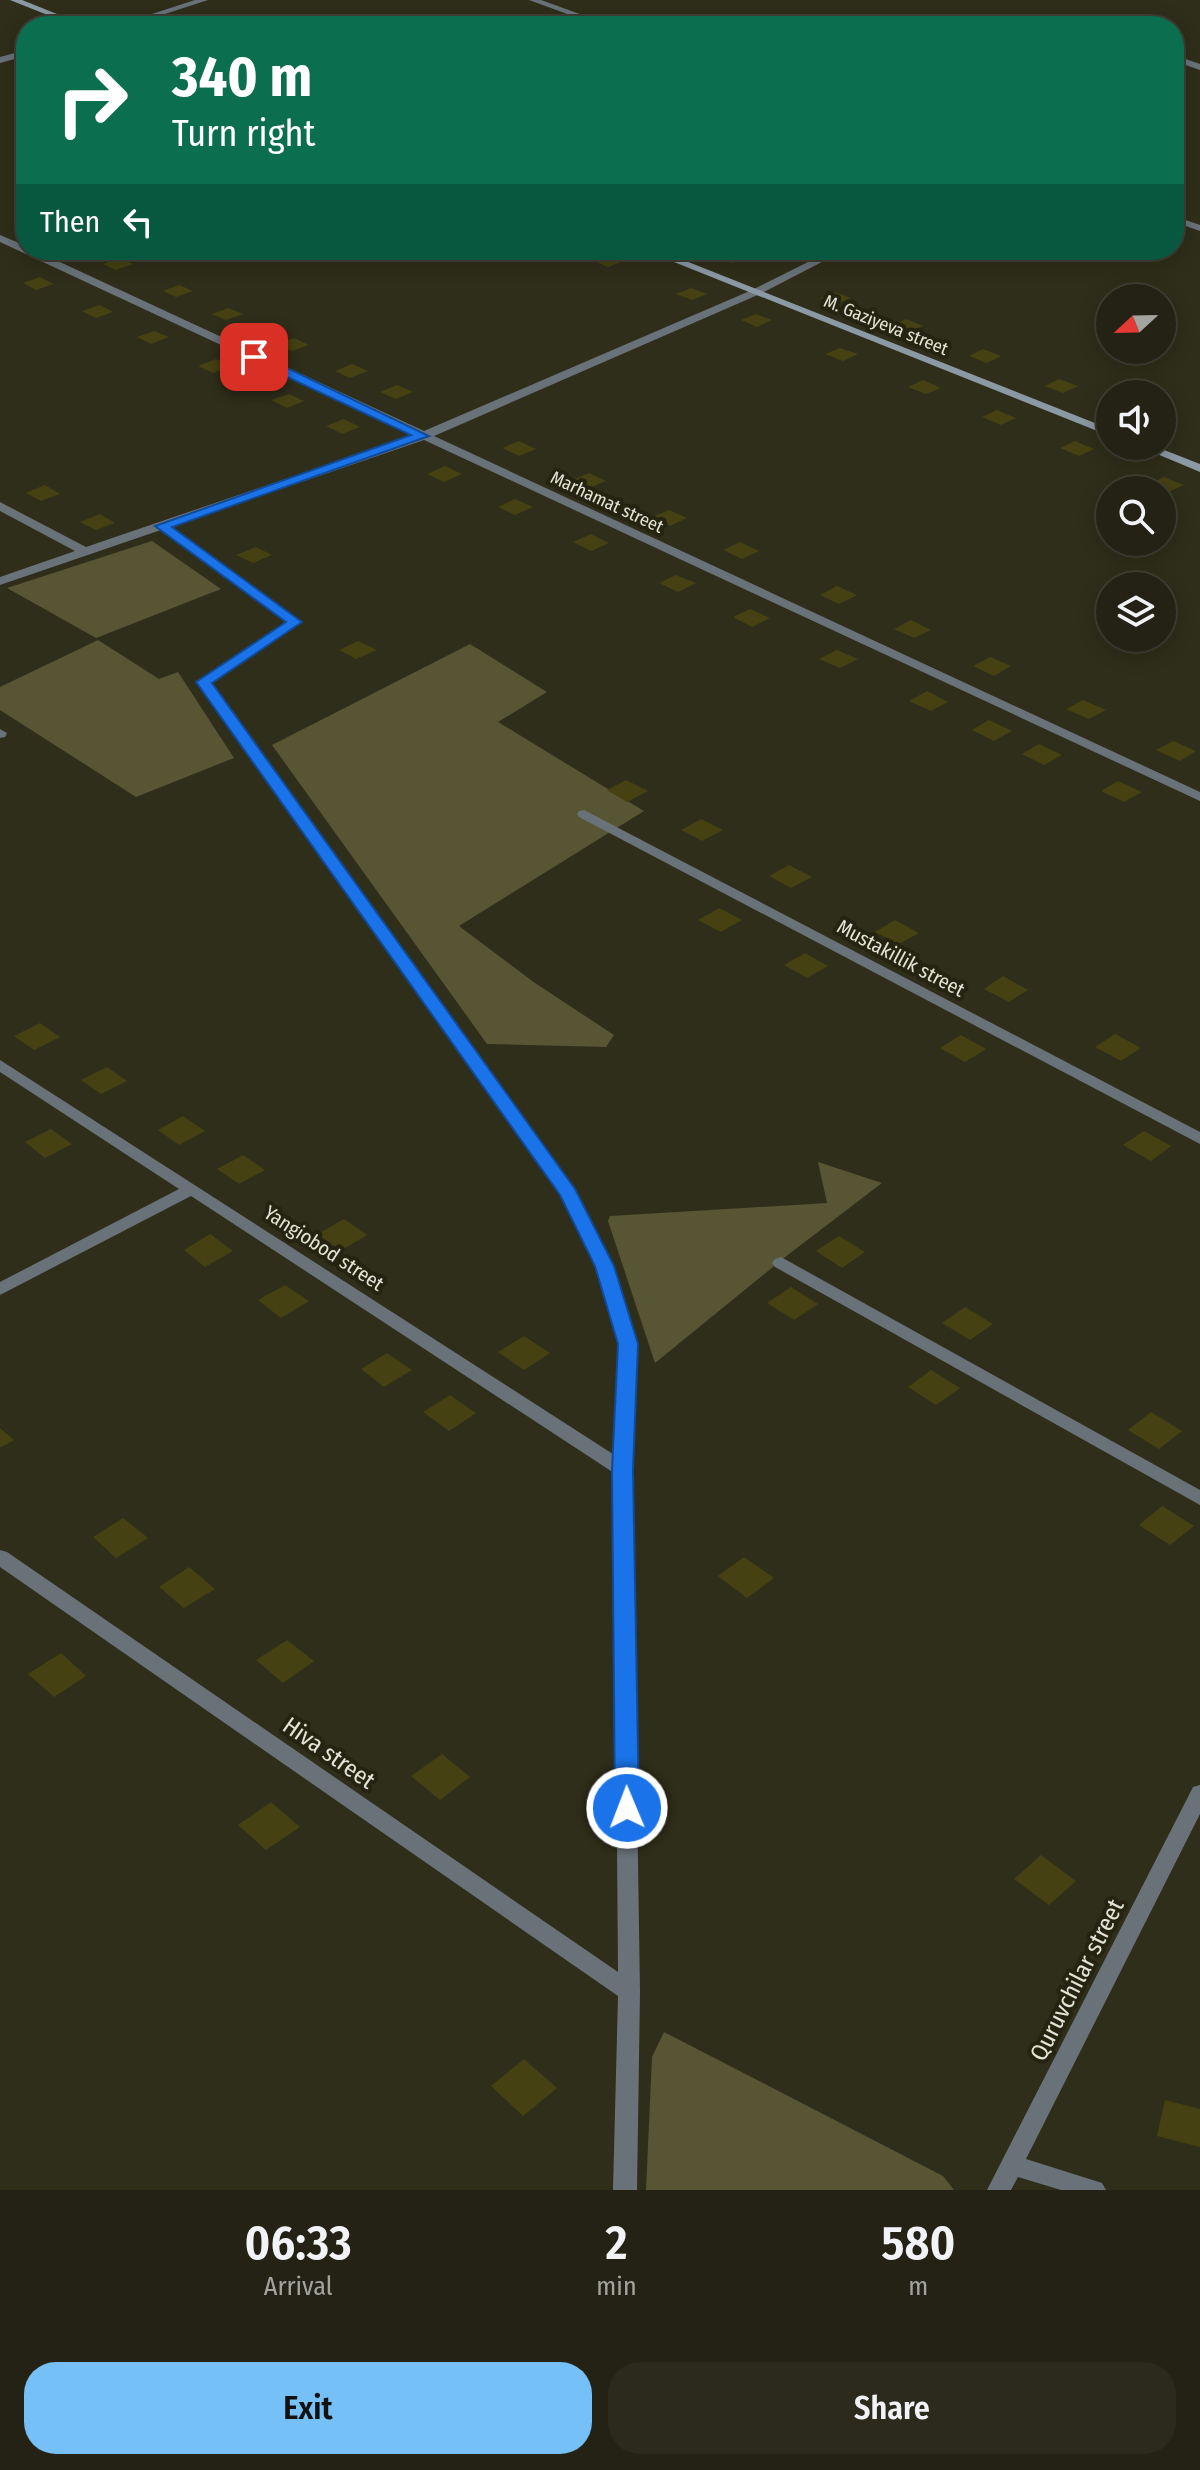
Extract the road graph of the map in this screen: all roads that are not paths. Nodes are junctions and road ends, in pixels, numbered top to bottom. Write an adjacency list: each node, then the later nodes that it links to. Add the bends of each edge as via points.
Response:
1 (14, 0): 4 (street)
2 (204, 0): 5 (street)
3 (533, 0): 6 (street)
4 (56, 16)
5 (152, 16)
6 (580, 16)
7 (47, 260): 12 (street, Marhamat street)
8 (674, 260): 10 (street, M. Gaziyeva street)
9 (820, 260): 10 (street)
10 (756, 292): 11 (street, M. Gaziyeva street); 12 (street)
11 (1096, 427)
12 (423, 436): 16 (street); 19 (street, Marhamat street)
13 (1176, 459): 14 (street)
14 (1200, 468)
15 (0, 506): 17 (street)
16 (162, 526): 17 (street); 26 (street, via 295,622 204,682 569,1194 604,1266 628,1344)
17 (84, 551): 18 (street)
18 (0, 581)
19 (1200, 797)
20 (584, 814): 22 (street, Mustakillik street)
21 (0, 1065): 23 (street, Yangiobod street)
22 (1200, 1139)
23 (192, 1189): 25 (street); 26 (street, Yangiobod street)
24 (781, 1263): 27 (street)
25 (0, 1289)
26 (623, 1470): 30 (street)
27 (1200, 1498)
28 (0, 1557): 30 (street, Hiva street)
29 (1200, 1793): 31 (street, Quruvchilar street)
30 (629, 1992): 32 (street)
31 (1013, 2165): 33 (street, Quruvchilar street); 34 (street)
32 (625, 2190)
33 (999, 2190)
34 (1094, 2190)

